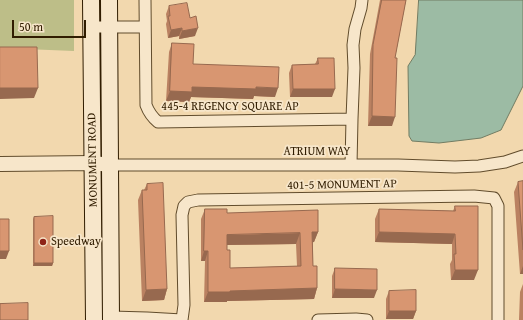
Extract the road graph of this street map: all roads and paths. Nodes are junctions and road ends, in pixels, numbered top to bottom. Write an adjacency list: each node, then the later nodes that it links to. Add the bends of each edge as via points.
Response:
1 (91, 0): 5 (main road, MONUMENT ROAD)
2 (109, 0): 6 (main road, MONUMENT ROAD)
3 (145, 0): 7 (street)
4 (362, 0): 8 (street, via 353,45)
5 (91, 27): 6 (street); 10 (main road, MONUMENT ROAD)
6 (109, 27): 7 (street); 12 (main road, MONUMENT ROAD)
7 (145, 27): 8 (street, 445-4 REGENCY SQUARE AP, via 146,105 149,113 158,122)
8 (352, 119): 13 (street)
9 (523, 156): 13 (street, ATRIUM WAY, via 479,166)
10 (92, 163): 11 (street); 12 (street); 15 (main road, MONUMENT ROAD)
11 (0, 164)
12 (110, 165): 13 (street, ATRIUM WAY); 14 (main road, MONUMENT ROAD)
13 (352, 166)
14 (112, 319): 16 (street)
15 (94, 320)
16 (182, 320): 19 (street, 401-5 MONUMENT AP, via 182,215 188,202 474,196 494,198 498,206)
17 (318, 320): 18 (street)
18 (367, 320)
19 (498, 320)

